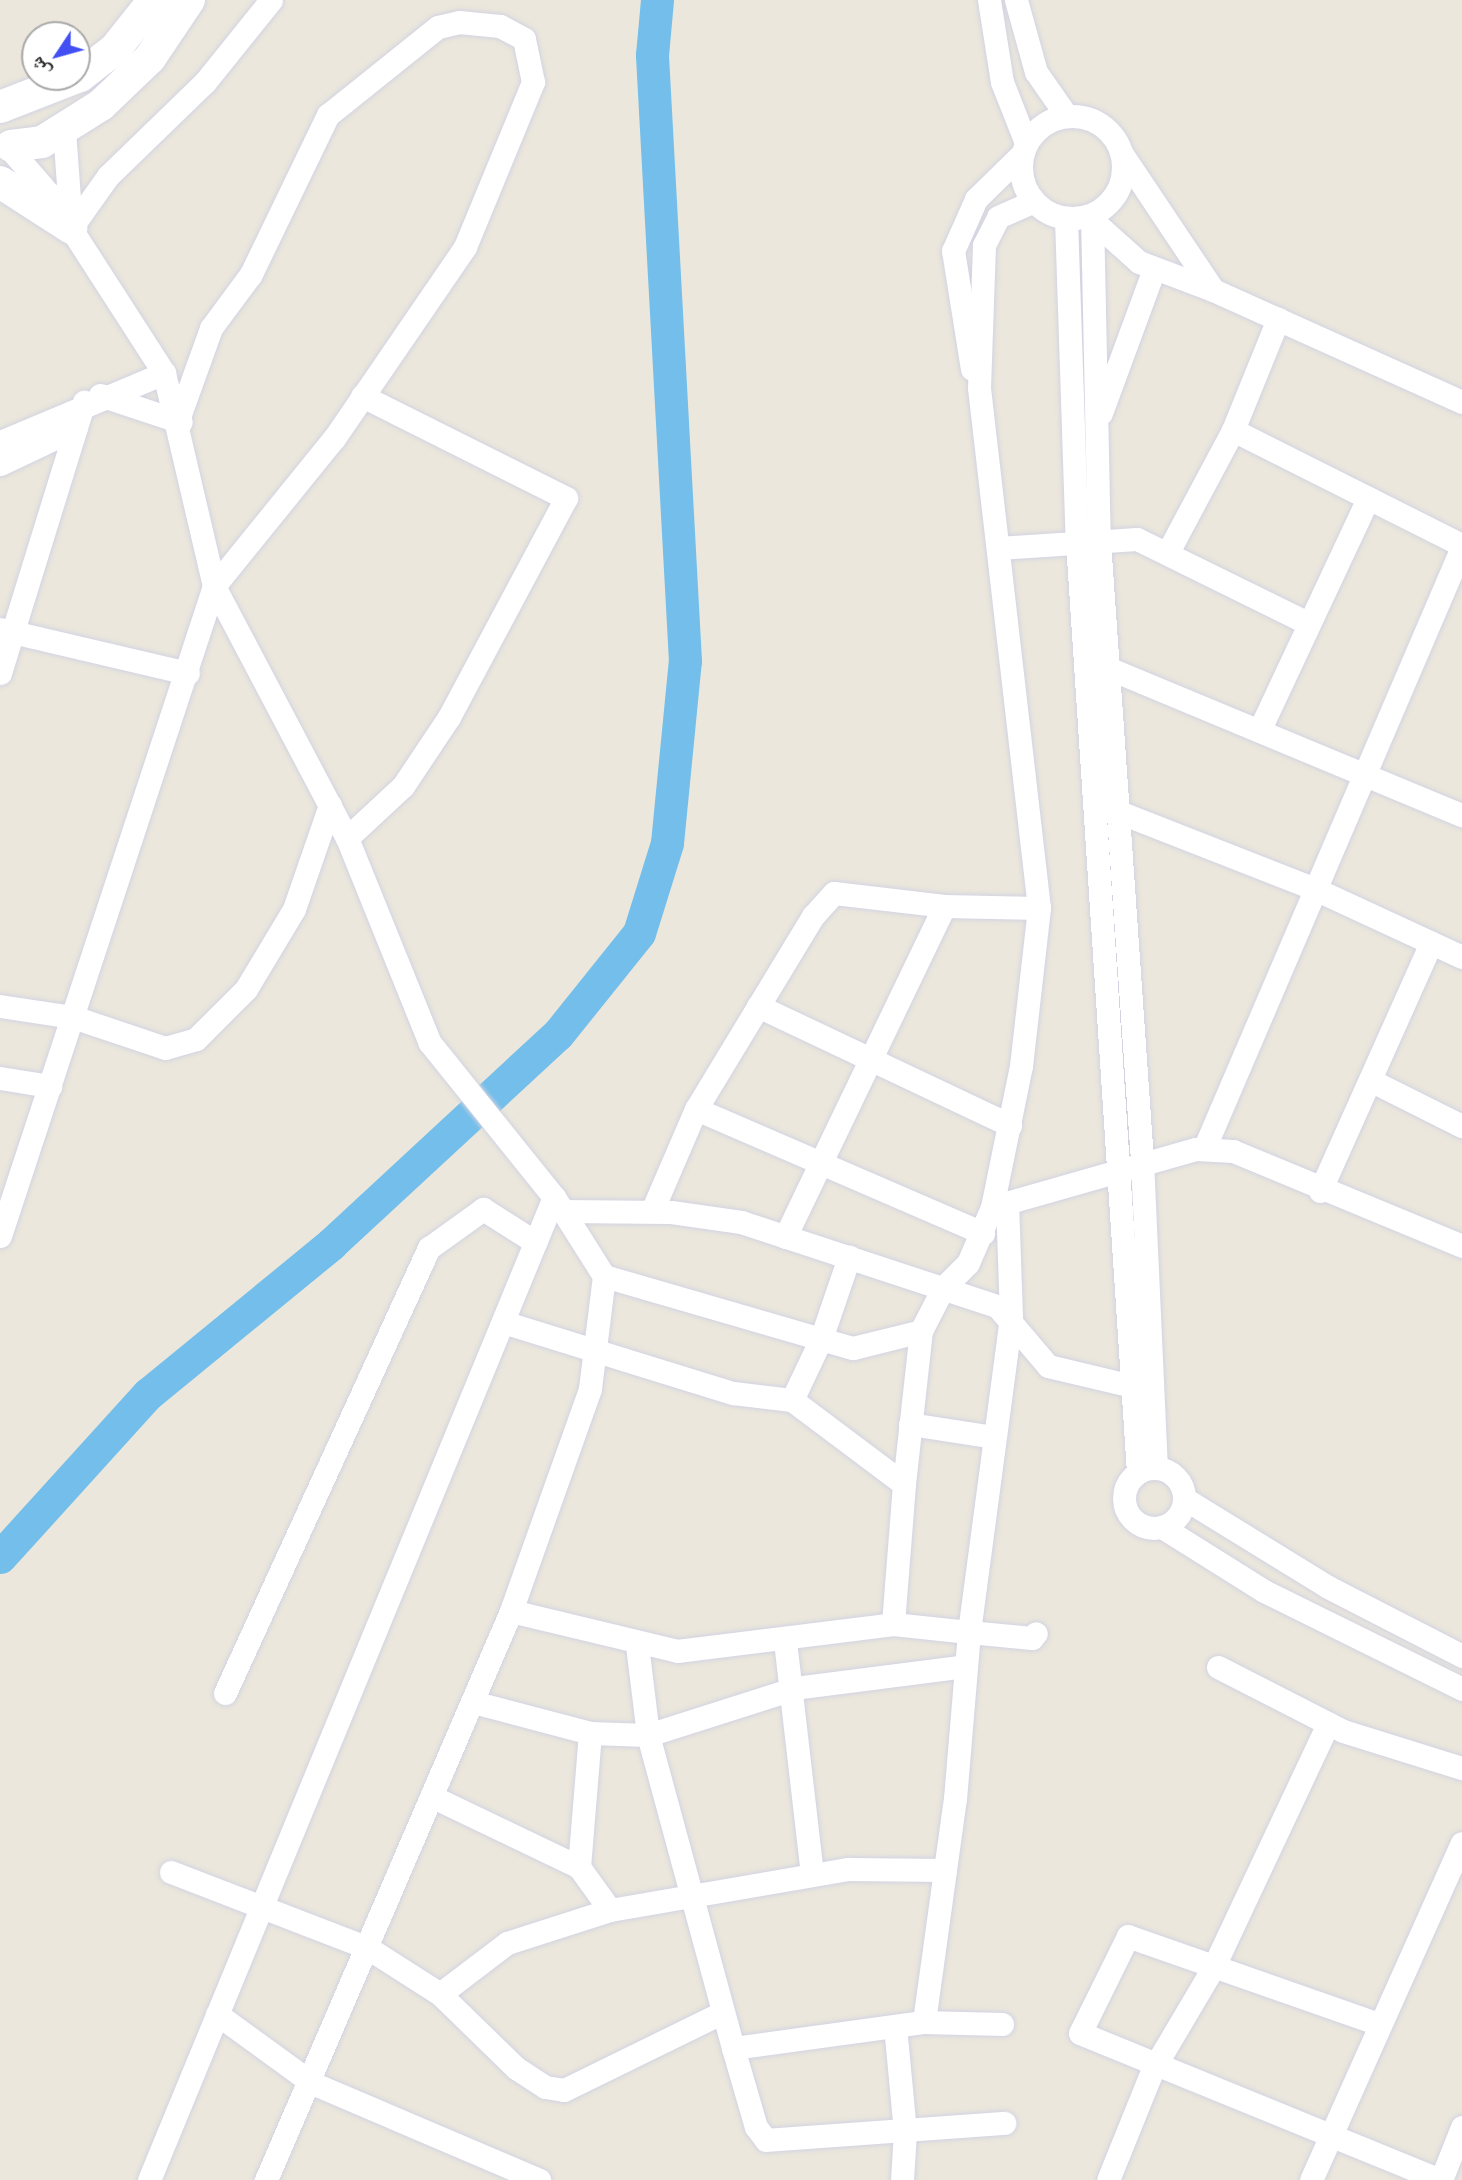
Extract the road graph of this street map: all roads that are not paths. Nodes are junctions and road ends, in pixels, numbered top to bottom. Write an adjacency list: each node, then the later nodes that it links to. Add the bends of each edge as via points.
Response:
1 (154, 0): 6 (main road, via 122,41 80,76)
2 (189, 0): 8 (main road, via 134,75)
3 (271, 0): 16 (street, via 205,82 101,184)
4 (989, 0): 9 (street, via 1002,82)
5 (1016, 0): 7 (street, via 1036,72)
6 (0, 108): 10 (main road)
7 (1066, 116): 9 (street, via 1042,124); 11 (street, via 1101,124)
8 (64, 130): 10 (main road); 16 (street)
9 (1024, 148): 13 (street, via 1022,179); 21 (street, via 976,199 953,251)
10 (7, 154): 16 (street)
11 (1122, 154): 15 (street, via 1118,191); 18 (street)
12 (0, 182): 16 (main road)
13 (1034, 201): 14 (street); 21 (street, via 998,217 988,229)
14 (1066, 218): 15 (street); 32 (street)
15 (1092, 218): 17 (street); 26 (street)
16 (71, 228): 20 (street)
17 (1154, 269): 18 (street); 26 (street)
18 (1213, 290): 19 (street)
19 (1278, 319): 24 (street); 28 (street)
20 (164, 373): 23 (street); 25 (street)
21 (979, 388): 34 (street)
22 (362, 396): 25 (street, via 464,247 533,82 524,39 500,26 438,27 328,115 251,274 211,328); 36 (street); 47 (street, via 566,498 449,717 403,786)
23 (92, 399): 25 (street); 27 (street); 29 (street)
24 (1462, 402)
25 (180, 420): 36 (street)
26 (1096, 426): 32 (street)
27 (76, 428): 30 (street); 38 (street)
28 (1233, 430): 31 (street); 35 (street)
29 (0, 442)
30 (0, 464)
31 (1368, 498): 33 (street); 37 (street)
32 (1088, 542): 34 (street); 35 (street, via 1136,539); 39 (street); 45 (street)
33 (1462, 546): 43 (street)
34 (998, 548): 50 (street)
35 (1169, 550): 37 (street)
36 (214, 586): 41 (street); 44 (street)
37 (1308, 623): 42 (street)
38 (7, 630): 40 (street); 41 (street)
39 (1108, 667): 42 (street); 45 (street)
40 (0, 673)
41 (188, 673): 55 (street)
42 (1259, 729): 43 (street)
43 (1366, 770): 46 (street); 48 (street)
44 (330, 805): 47 (street); 55 (street, via 294,909 246,989 197,1039 166,1048)
45 (1107, 807): 48 (street); 64 (street); 66 (street)
46 (1462, 815)
47 (347, 838): 68 (street, via 430,1043)
48 (1315, 889): 51 (street); 63 (street)
49 (944, 906): 50 (street); 54 (street, via 834,893 813,916); 56 (street)
50 (1039, 908): 61 (street)
51 (1431, 943): 52 (street); 58 (street)
52 (1462, 957)
53 (0, 1006): 55 (street)
54 (758, 1006): 56 (street); 60 (street)
55 (73, 1017): 59 (street)
56 (873, 1062): 61 (street); 65 (street)
57 (0, 1078): 59 (street)
58 (1370, 1080): 62 (street); 67 (street)
59 (50, 1086): 72 (street)
60 (696, 1109): 65 (street); 70 (street)
61 (1010, 1125): 69 (street)
62 (1462, 1126)
63 (1204, 1149): 64 (street); 67 (street, via 1233,1151)
64 (1142, 1161): 66 (street); 88 (street)
65 (820, 1162): 71 (street); 73 (street)
66 (1119, 1166): 69 (street); 84 (street)
67 (1320, 1191): 75 (street)
68 (553, 1197): 70 (street); 74 (street); 77 (street)
69 (999, 1204): 71 (street); 79 (street)
70 (652, 1211): 73 (street, via 741,1222)
71 (983, 1233): 78 (street, via 968,1263)
72 (0, 1236)
73 (785, 1237): 76 (street)
74 (535, 1242): 80 (street); 103 (street, via 483,1209 429,1248)
75 (1462, 1246)
76 (849, 1257): 78 (street); 82 (street)
77 (604, 1276): 82 (street); 83 (street)
78 (943, 1288): 79 (street); 81 (street)
79 (1011, 1317): 84 (street, via 1048,1366); 87 (street)
80 (503, 1322): 83 (street); 116 (street)
81 (921, 1331): 82 (street, via 853,1348); 86 (street)
82 (821, 1339): 85 (street)
83 (597, 1348): 85 (street, via 733,1393); 92 (street, via 590,1389)
84 (1132, 1386): 88 (street)
85 (792, 1400): 89 (street)
86 (910, 1423): 87 (street); 89 (street)
87 (994, 1437): 94 (street)
88 (1147, 1470): 90 (street, via 1180,1481); 91 (street, via 1126,1487 1125,1506 1144,1526)
89 (904, 1484): 93 (street)
90 (1185, 1499): 91 (street, via 1178,1517); 98 (street, via 1328,1587)
91 (1162, 1527): 102 (street, via 1264,1591)
92 (512, 1611): 97 (street); 104 (street)
93 (893, 1625): 94 (street); 96 (street)
94 (969, 1632): 95 (street, via 1031,1638); 99 (street)
95 (1036, 1633)
96 (785, 1641): 97 (street, via 677,1651); 101 (street)
97 (637, 1645): 107 (street)
98 (1462, 1656)
99 (966, 1666): 101 (street); 112 (street)
100 (1218, 1667): 105 (street)
101 (795, 1688): 107 (street); 114 (street)
102 (1462, 1689)
103 (225, 1693)
104 (473, 1702): 106 (street); 109 (street)
105 (1328, 1724): 108 (street); 119 (street)
106 (590, 1733): 107 (street); 111 (street)
107 (648, 1735): 115 (street)
108 (1462, 1768)
109 (433, 1797): 111 (street); 118 (street)
110 (1462, 1843): 124 (street)
111 (579, 1867): 117 (street)
112 (945, 1870): 114 (street); 123 (street)
113 (171, 1872): 116 (street)
114 (812, 1874): 115 (street)
115 (690, 1895): 117 (street); 121 (street)
116 (261, 1908): 118 (street); 122 (street)
117 (610, 1910): 120 (street, via 507,1943)
118 (368, 1948): 120 (street); 129 (street)
119 (1214, 1966): 124 (street); 128 (street); 128 (street, via 1128,1936 1080,2033)
120 (440, 1994): 121 (street, via 516,2068 545,2087 564,2090)
121 (721, 2013): 127 (street)
122 (217, 2014): 129 (street); 134 (street)
123 (924, 2022): 125 (street); 126 (street)
124 (1376, 2023): 133 (street)
125 (1002, 2024)
126 (895, 2026): 127 (street); 132 (street)
127 (733, 2048): 132 (street, via 756,2127 766,2140)
128 (1156, 2064): 133 (street); 138 (street)
129 (312, 2084): 135 (street); 136 (street)
130 (1004, 2123): 132 (street)
131 (1462, 2127): 140 (street)
132 (905, 2131): 137 (street)
133 (1328, 2134): 139 (street); 140 (street)
134 (149, 2180)
135 (266, 2180)
136 (539, 2180)
137 (902, 2180)
138 (1108, 2180)
139 (1311, 2180)
140 (1441, 2180)

